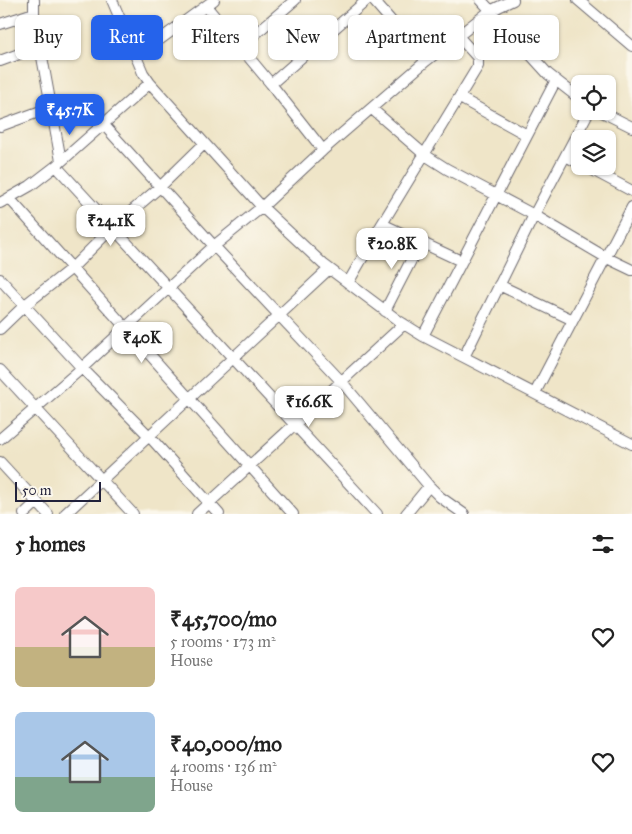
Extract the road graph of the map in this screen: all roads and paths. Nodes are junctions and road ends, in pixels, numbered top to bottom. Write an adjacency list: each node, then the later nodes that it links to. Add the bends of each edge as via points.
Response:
1 (34, 0): 11 (street)
2 (112, 0): 12 (street)
3 (295, 0): 16 (street)
4 (367, 0): 28 (street)
5 (373, 0): 25 (street)
6 (481, 0): 10 (street)
7 (513, 0): 10 (street)
8 (578, 0): 19 (street)
9 (210, 3): 13 (street); 17 (street)
10 (490, 11): 15 (street); 26 (street)
11 (34, 13): 14 (street)
12 (118, 15)
13 (218, 15)
14 (0, 24)
15 (464, 31)
16 (258, 32)
17 (163, 37)
18 (464, 43): 30 (street, via 479,62)
19 (632, 46)
20 (15, 56): 24 (street)
21 (44, 60): 31 (street)
22 (138, 60): 27 (street)
23 (251, 60): 28 (street)
24 (0, 61)
25 (426, 61): 32 (street)
26 (556, 80): 29 (street); 38 (street)
27 (150, 83): 35 (street); 39 (street)
28 (271, 84): 40 (street)
29 (571, 92)
30 (460, 98): 38 (street); 41 (street)
31 (52, 107): 36 (street); 44 (street)
32 (372, 109): 40 (street); 41 (street)
33 (584, 120): 42 (street)
34 (616, 120): 37 (street)
35 (103, 124): 44 (street); 46 (street)
36 (0, 126)
37 (632, 128)
38 (527, 135): 48 (street)
39 (204, 144): 46 (street); 50 (street)
40 (323, 150): 50 (street)
41 (426, 155): 48 (street); 53 (street)
42 (566, 156): 43 (street); 52 (street)
43 (571, 159)
44 (58, 163): 49 (street, via 30,186); 54 (street)
45 (602, 175): 47 (street)
46 (160, 187): 54 (street); 56 (street)
47 (632, 191)
48 (496, 195): 52 (street); 58 (street)
49 (4, 200): 59 (street)
50 (262, 207): 56 (street); 60 (street)
51 (632, 207): 57 (street)
52 (534, 215): 57 (street); 64 (street)
53 (382, 224): 55 (street); 63 (street)
54 (113, 227): 59 (street); 65 (street)
55 (421, 241): 58 (street); 67 (street)
56 (214, 246): 65 (street); 68 (street)
57 (607, 258): 61 (street); 69 (street)
58 (461, 261): 73 (street)
59 (72, 268): 66 (street); 71 (street)
60 (329, 269): 63 (street); 68 (street)
61 (632, 270)
62 (0, 279): 66 (street)
63 (348, 283): 67 (street)
64 (499, 284): 69 (street); 74 (street)
65 (168, 289): 71 (street); 75 (street)
66 (25, 305): 72 (street); 76 (street)
67 (385, 311): 70 (street)
68 (280, 314): 75 (street); 78 (street)
69 (573, 320): 79 (street)
70 (404, 324): 73 (street); 78 (street)
71 (125, 326): 76 (street); 80 (street)
72 (0, 329)
73 (423, 336): 74 (street)
74 (464, 356): 79 (street)
75 (233, 358): 80 (street); 82 (street)
76 (82, 368): 81 (street); 83 (street)
77 (0, 370): 81 (street)
78 (341, 382): 82 (street); 89 (street)
79 (535, 393): 85 (street)
80 (190, 398): 83 (street); 87 (street)
81 (34, 408): 84 (street); 88 (street)
82 (294, 425): 87 (street); 99 (street)
83 (149, 436): 88 (street); 91 (street)
84 (0, 439)
85 (632, 444)
86 (0, 462): 90 (street)
87 (250, 465): 91 (street); 98 (street)
88 (102, 480): 94 (street); 95 (street)
89 (429, 486): 100 (street); 101 (street)
90 (37, 502): 92 (street); 93 (street)
91 (209, 503): 96 (street); 97 (street)
92 (24, 514)
93 (48, 514)
94 (65, 514)
95 (133, 514)
96 (197, 514)
97 (219, 514)
98 (293, 514)
99 (377, 514)
100 (406, 514)
101 (464, 514)

